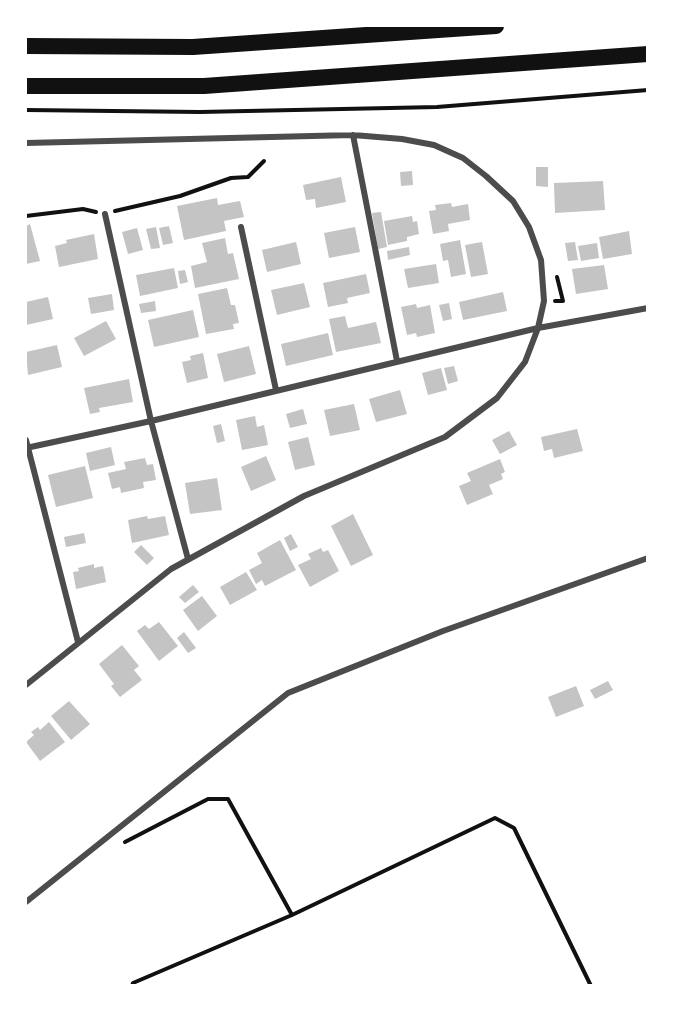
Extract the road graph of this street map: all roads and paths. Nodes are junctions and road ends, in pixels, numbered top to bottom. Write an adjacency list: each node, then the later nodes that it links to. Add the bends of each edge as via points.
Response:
1 (496, 26): 2 (highway, via 193,47)
2 (26, 46)
3 (648, 54): 4 (highway, via 204,86)
4 (26, 86)
5 (648, 90): 6 (path, via 437,107 200,112)
6 (26, 110)
7 (353, 135): 8 (street); 14 (street, via 434,145 463,158 486,176 513,201 529,227 541,260); 17 (street)
8 (26, 143)
9 (264, 161): 10 (path, via 248,177 231,177 180,196)
10 (105, 214): 11 (path, via 83,209); 19 (street)
11 (26, 216)
12 (241, 227): 18 (street)
13 (555, 269): 14 (path, via 562,301)
14 (544, 301): 16 (street)
15 (648, 308): 16 (street)
16 (538, 328): 17 (street); 23 (street, via 525,362 497,398 445,437 304,496)
17 (397, 361): 18 (street)
18 (276, 390): 19 (street)
19 (151, 421): 21 (street); 23 (street)
20 (26, 440): 21 (street)
21 (26, 448): 24 (street)
22 (648, 558): 27 (street, via 443,631 288,693)
23 (188, 559): 24 (street)
24 (78, 642): 25 (street)
25 (26, 685)
26 (117, 845): 28 (path, via 208,799 228,799)
27 (26, 902)
28 (292, 915): 29 (path); 30 (path, via 495,818 514,828)
29 (132, 986)
30 (591, 986)

